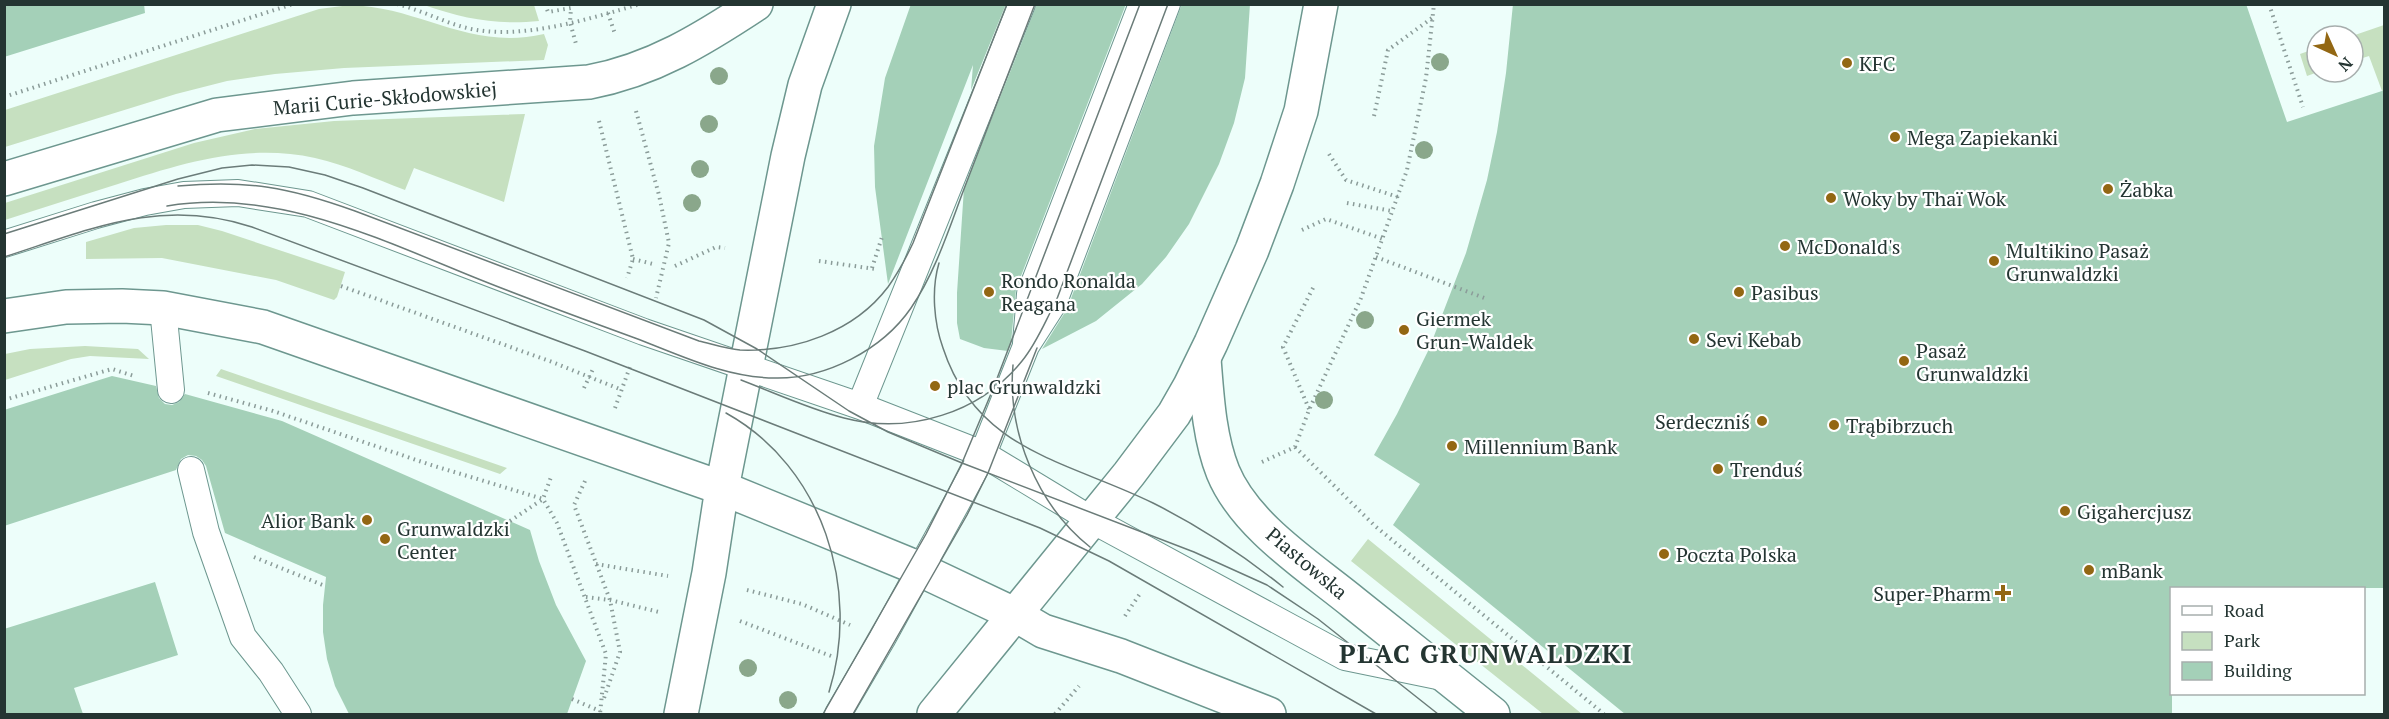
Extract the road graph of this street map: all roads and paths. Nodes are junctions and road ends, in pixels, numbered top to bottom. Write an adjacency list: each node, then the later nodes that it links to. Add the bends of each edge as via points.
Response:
1 (293, 4): 17 (path)
2 (397, 4): 16 (path, via 468,28 510,33)
3 (545, 4): 14 (path, via 548,12)
4 (576, 4): 14 (path)
5 (640, 4): 16 (path)
6 (756, 4): 22 (main road, Marii Curie-Skłodowskiej, via 656,63 616,77 353,98 216,115)
7 (834, 4): 48 (main road, via 802,95)
8 (1022, 4): 57 (lane)
9 (1143, 4): 46 (lane, via 1030,294)
10 (1167, 4): 46 (lane, via 1053,304)
11 (1322, 4): 47 (main road, via 1301,111 1277,184)
12 (1434, 4): 15 (path)
13 (2269, 4): 19 (path)
14 (571, 8): 16 (path)
15 (1433, 18): 20 (path, via 1388,50); 24 (path, via 1426,78)
16 (570, 24)
17 (4, 97)
18 (635, 107): 42 (path, via 669,243)
19 (2303, 107)
20 (1374, 116)
21 (598, 117): 33 (path)
22 (4, 178)
23 (1346, 180): 24 (path)
24 (1398, 197): 26 (path)
25 (1347, 203): 26 (path)
26 (1392, 211): 29 (path)
27 (1326, 219): 29 (path)
28 (882, 237): 37 (path)
29 (1383, 239): 32 (path)
30 (4, 244): 48 (lane, via 144,202 184,195 238,193 308,204 638,330)
31 (725, 248): 36 (path, via 716,247)
32 (1376, 257): 43 (path); 58 (path)
33 (633, 259): 35 (path); 39 (path)
34 (819, 261): 37 (path)
35 (653, 264)
36 (675, 266)
37 (872, 268): 38 (path)
38 (880, 270)
39 (627, 278)
40 (341, 286): 51 (path)
41 (1314, 286): 58 (path, via 1284,347)
42 (658, 294)
43 (1487, 299)
44 (163, 308): 45 (main road, via 66,307); 52 (lane); 65 (main road, via 263,327)
45 (4, 316)
46 (1026, 346): 60 (lane)
47 (1204, 359): 67 (main road, via 1174,414); 82 (main road, Piastowska, via 1208,409 1219,459 1228,482 1250,515)
48 (745, 365): 57 (lane); 65 (main road)
49 (594, 368): 51 (path)
50 (628, 373): 54 (path)
51 (590, 376): 53 (path); 54 (path)
52 (171, 388): 55 (path, via 112,369); 66 (path, via 273,411)
53 (584, 388)
54 (622, 390): 56 (path)
55 (4, 400)
56 (619, 400)
57 (860, 406): 60 (lane)
58 (1309, 410): 59 (path)
59 (1295, 447): 61 (path); 93 (path, via 1375,526)
60 (982, 454): 67 (lane); 71 (lane)
61 (1260, 463)
62 (191, 470): 69 (lane)
63 (551, 477): 66 (path)
64 (582, 488): 70 (path, via 574,505)
65 (722, 488): 71 (main road); 87 (main road)
66 (543, 499): 68 (path); 75 (path)
67 (1092, 520): 78 (main road); 82 (lane, via 1345,657)
68 (510, 521)
69 (208, 539): 73 (path); 86 (lane, via 243,637)
70 (596, 564): 72 (path); 76 (path)
71 (921, 570): 78 (main road); 88 (lane)
72 (654, 575)
73 (325, 586)
74 (739, 588): 79 (path)
75 (586, 597): 76 (path); 85 (path, via 606,654)
76 (610, 600): 77 (path); 85 (path, via 620,652)
77 (659, 612)
78 (1014, 614): 89 (main road); 91 (main road, via 1043,631 1121,656)
79 (832, 616)
80 (733, 619): 81 (path)
81 (833, 657)
82 (1448, 678): 92 (main road, Piastowska)
83 (1081, 683): 90 (path)
84 (572, 699): 85 (path)
85 (600, 713)
86 (298, 714)
87 (681, 714)
88 (838, 714)
89 (934, 714)
90 (1054, 714)
91 (1269, 714)
92 (1493, 714)
93 (1604, 714)

